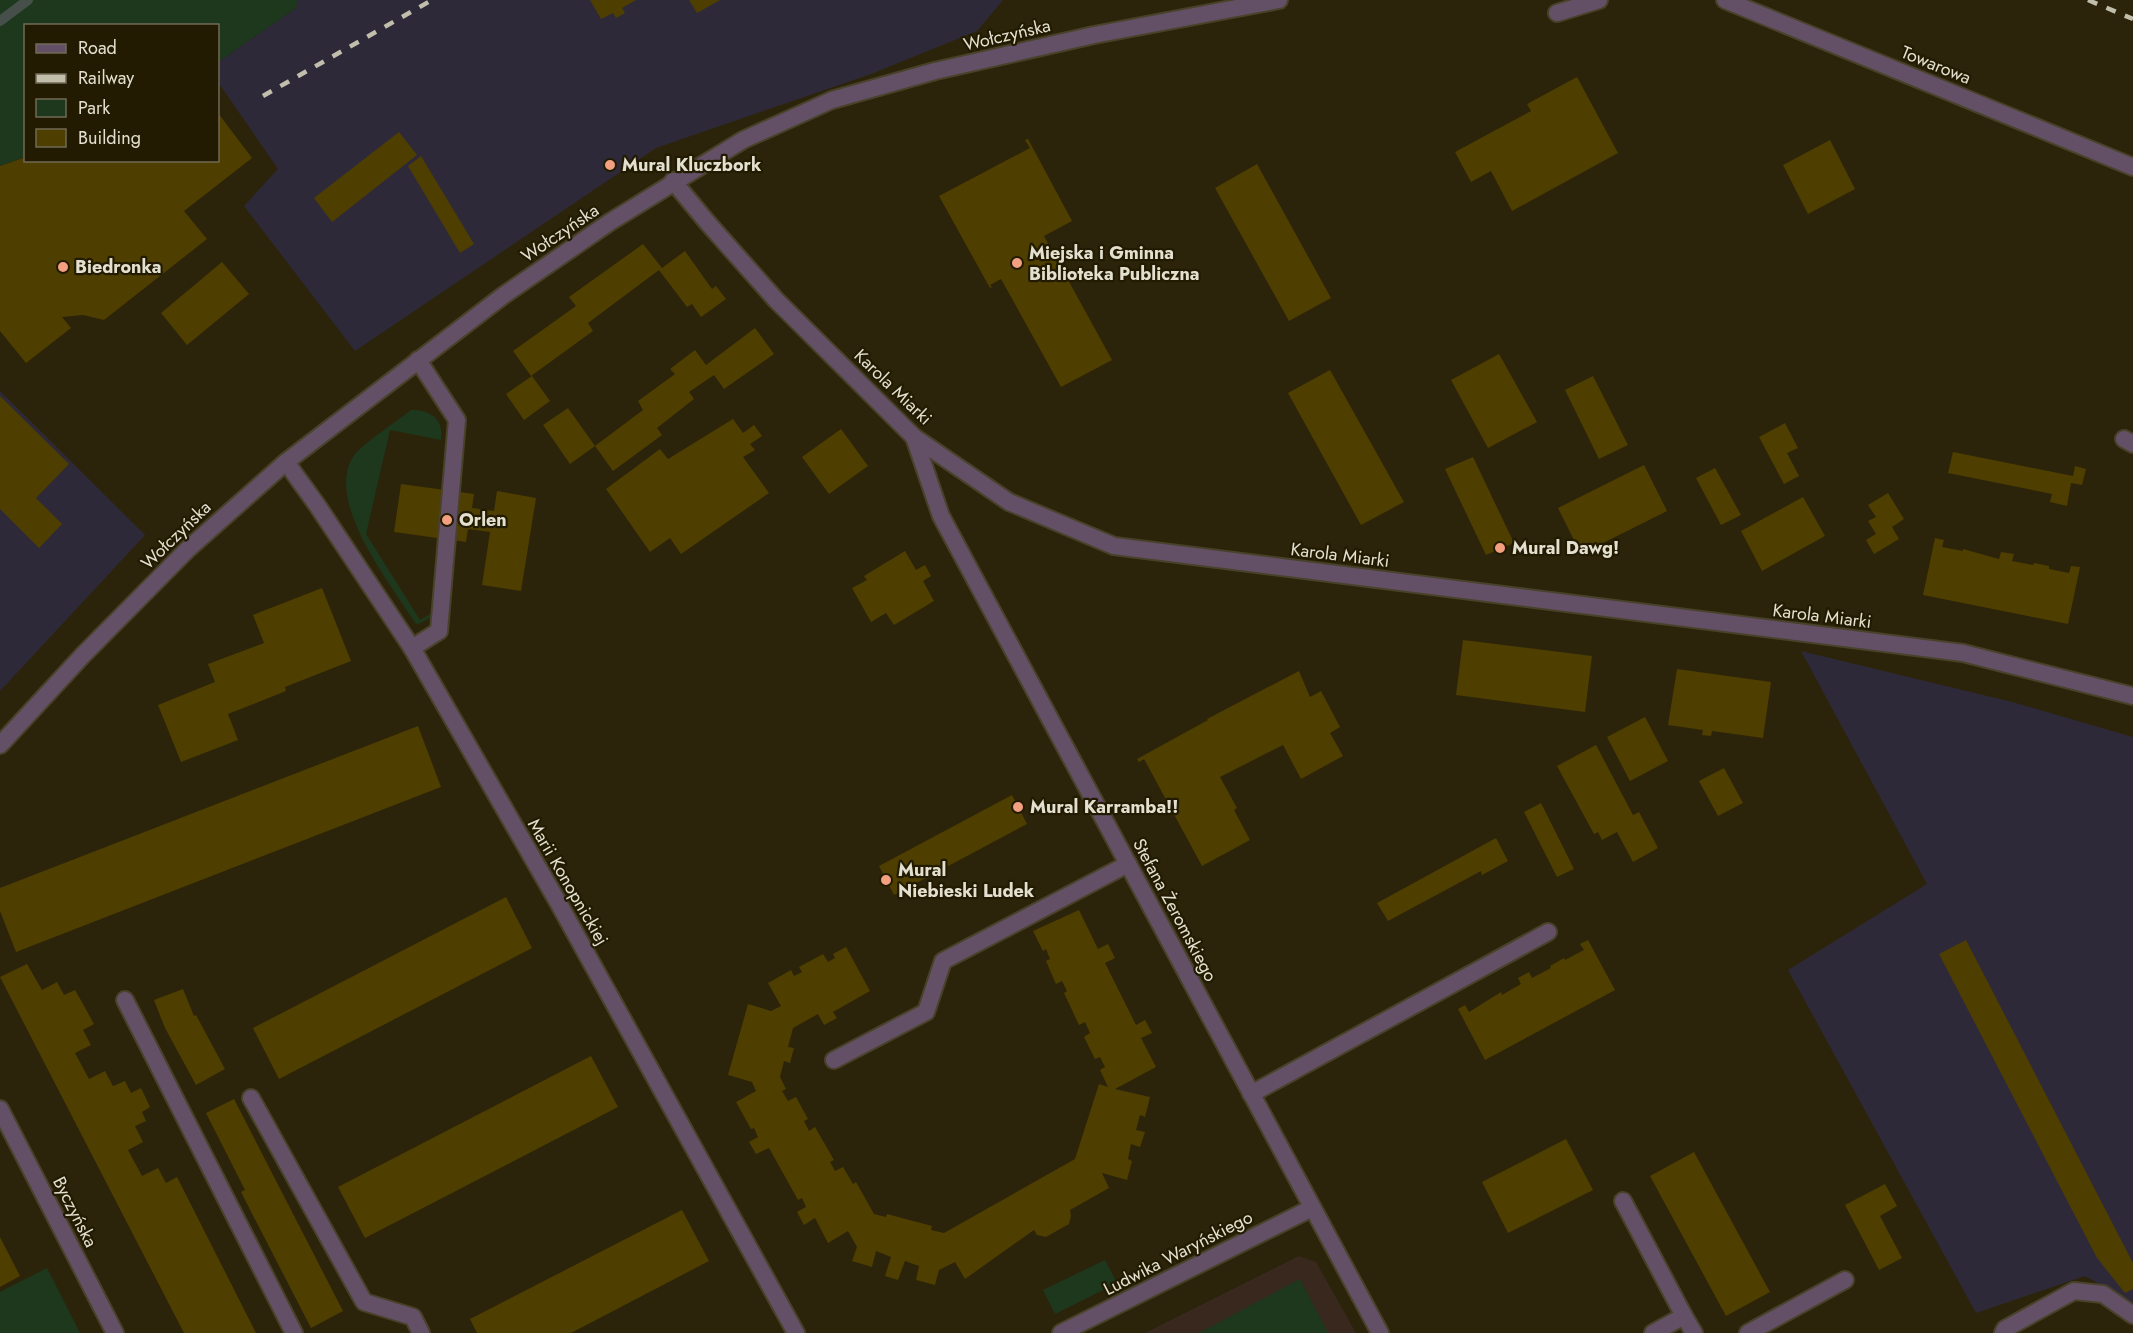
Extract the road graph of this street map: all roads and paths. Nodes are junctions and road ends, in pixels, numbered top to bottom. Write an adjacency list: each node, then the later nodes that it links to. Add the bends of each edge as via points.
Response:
1 (1279, 0): 6 (street, Wołczyńska, via 1094,35 935,71 832,100 743,140)
2 (1599, 0): 4 (street)
3 (1725, 0): 5 (street, Towarowa)
4 (1557, 13)
5 (2133, 167)
6 (674, 181): 7 (street, Wołczyńska, via 504,295); 8 (street, Karola Miarki, via 776,300)
7 (418, 360): 9 (street, Wołczyńska); 10 (street, via 457,420 439,631)
8 (914, 437): 11 (street, Karola Miarki, via 1009,502 1113,546 1963,653); 13 (street, Stefana Żeromskiego, via 941,516)
9 (286, 462): 10 (street, Marii Konopnickiej); 12 (street, Wołczyńska, via 188,549)
10 (412, 648): 28 (street, Marii Konopnickiej, via 559,904)
11 (2133, 696)
12 (0, 745)
13 (1128, 864): 16 (street, via 943,961 926,1012); 17 (street, Stefana Żeromskiego)
14 (1548, 932): 17 (street)
15 (124, 1000): 26 (street)
16 (834, 1060)
17 (1251, 1094): 21 (street, Stefana Żeromskiego)
18 (251, 1098): 27 (street, via 364,1302 413,1317)
19 (0, 1109): 25 (street, Byczyńska)
20 (1623, 1201): 23 (street)
21 (1312, 1208): 29 (street, Ludwika Waryńskiego); 30 (street, Stefana Żeromskiego)
22 (1845, 1280): 33 (street)
23 (1684, 1316): 31 (street); 32 (street)
24 (2133, 1316): 34 (street, via 2103,1294 2074,1290)
25 (115, 1333)
26 (294, 1333)
27 (421, 1333)
28 (796, 1333)
29 (1061, 1333)
30 (1380, 1333)
31 (1653, 1333)
32 (1694, 1333)
33 (1748, 1333)
34 (2003, 1333)

